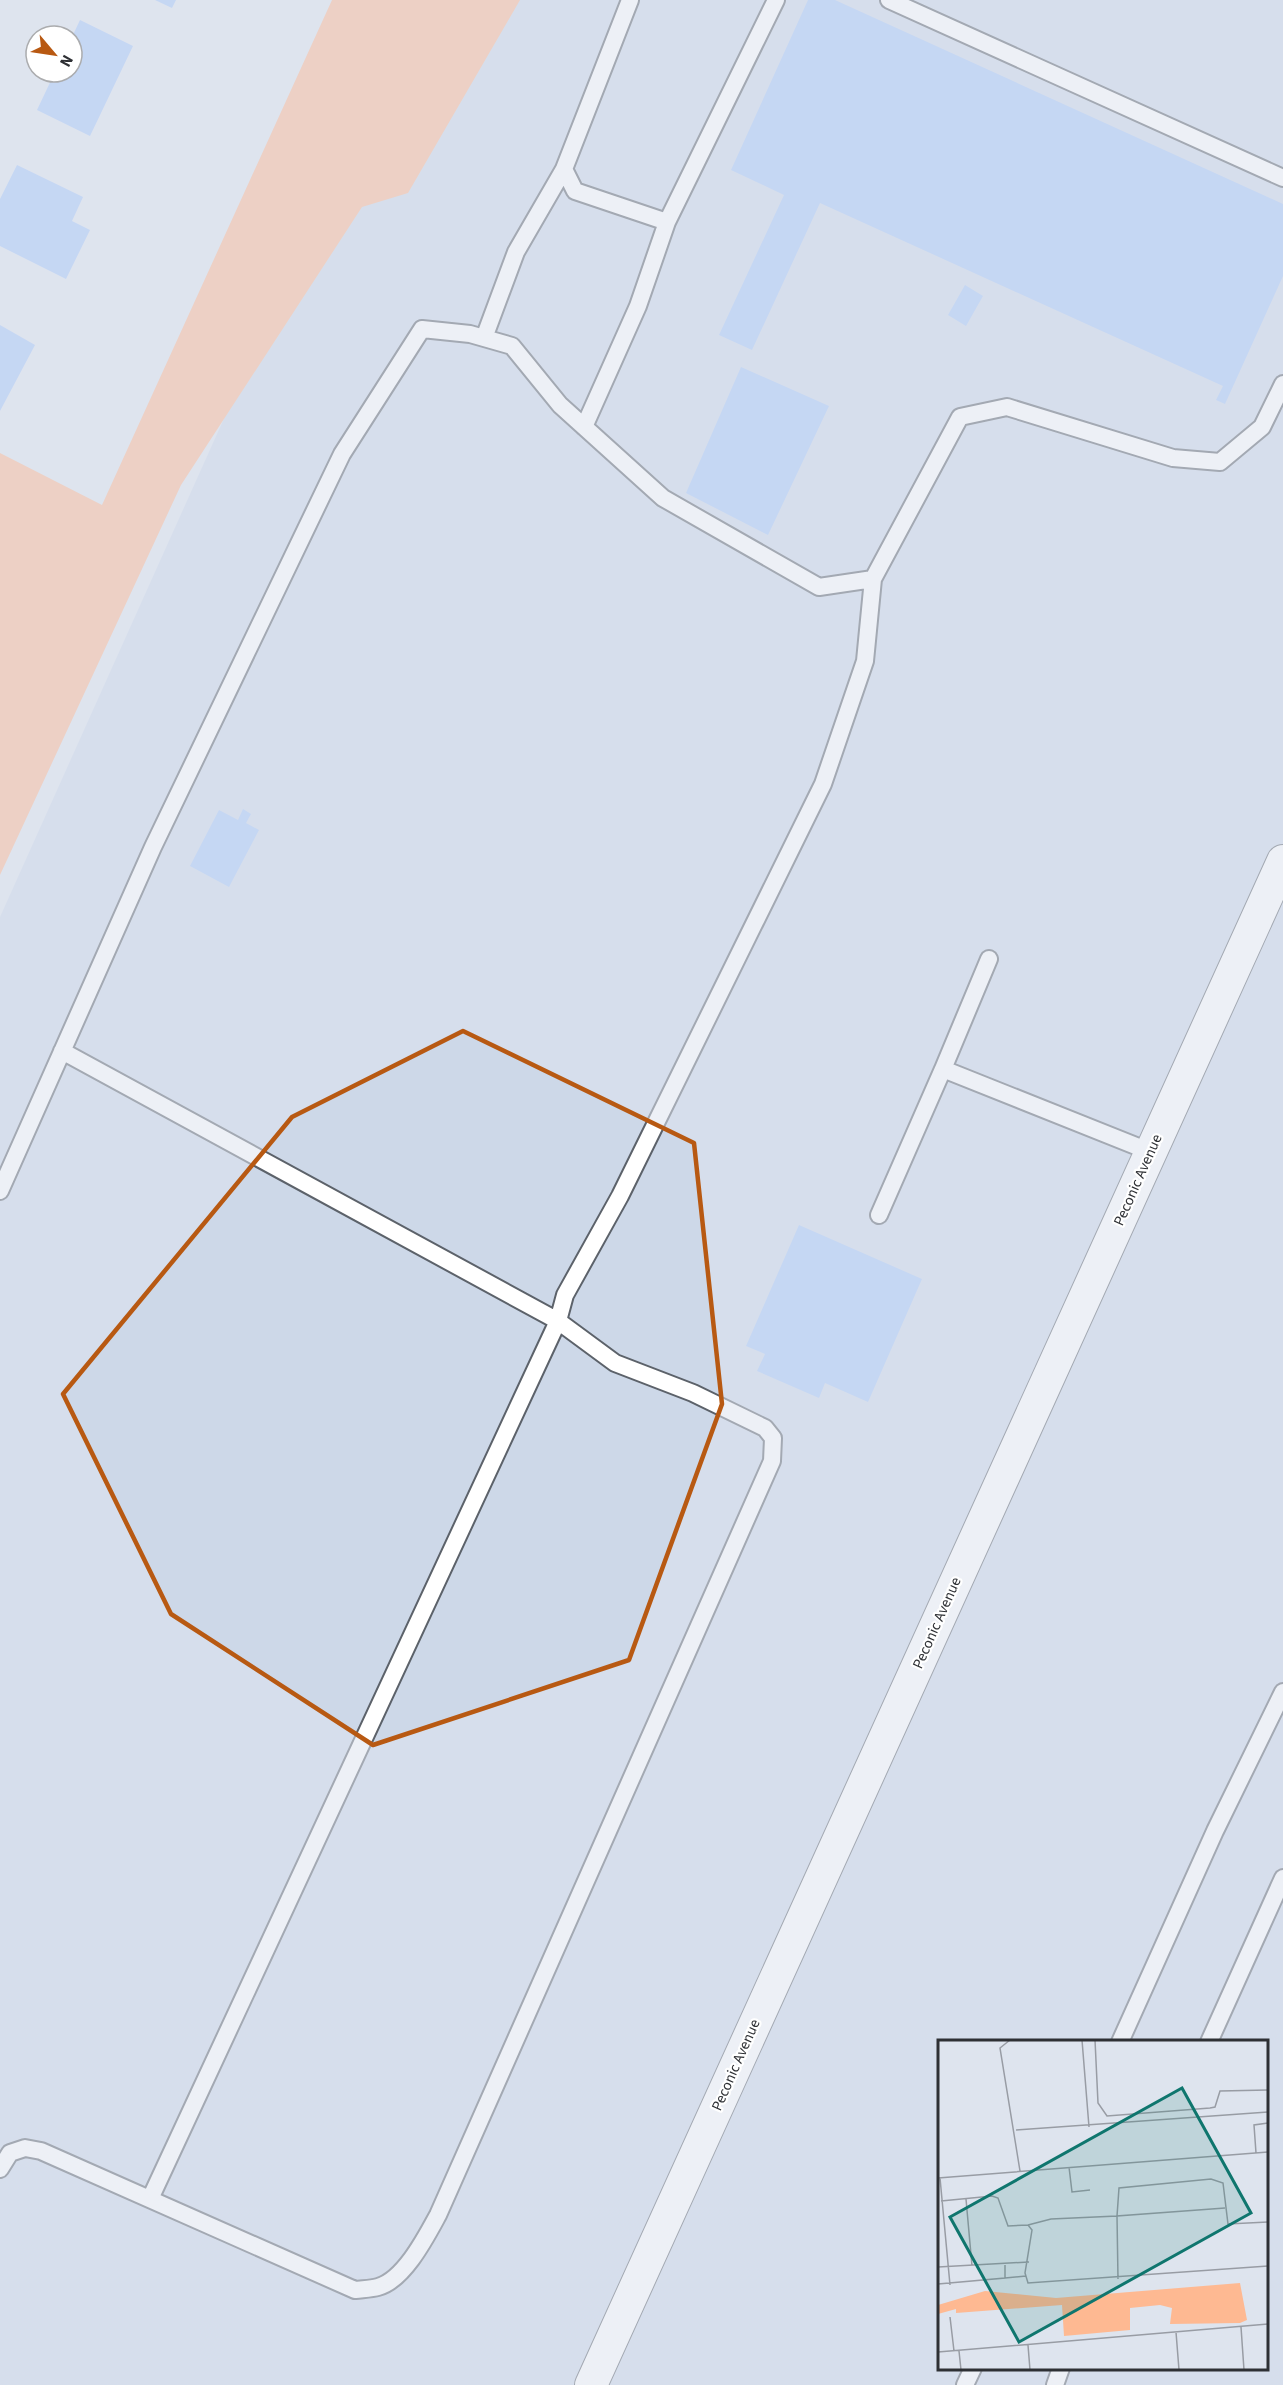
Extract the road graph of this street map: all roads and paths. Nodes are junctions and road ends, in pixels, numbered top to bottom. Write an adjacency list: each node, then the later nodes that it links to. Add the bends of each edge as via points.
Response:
1 (630, 0): 4 (lane)
2 (776, 0): 6 (lane)
3 (889, 0): 5 (lane)
4 (564, 169): 6 (lane, via 575,191); 7 (lane, via 516,252)
5 (1283, 178)
6 (667, 222): 9 (lane, via 638,306)
7 (484, 338): 9 (lane, via 512,346 560,405); 13 (lane, via 422,329 342,454 153,847)
8 (1283, 384): 10 (lane, via 1262,427 1220,462 1173,458 1007,407 960,417)
9 (584, 427): 10 (lane, via 663,498 819,587)
10 (873, 579): 18 (lane, via 865,661 823,784 620,1196 565,1295)
11 (1283, 861): 15 (street, Peconic Avenue)
12 (989, 959): 14 (lane)
13 (62, 1051): 16 (lane); 18 (lane)
14 (943, 1069): 15 (lane); 17 (lane)
15 (1151, 1152): 27 (street, Peconic Avenue)
16 (0, 1191)
17 (879, 1215)
18 (558, 1321): 24 (lane); 24 (lane, via 615,1363 693,1393 765,1428 773,1438 772,1461 438,2215 399,2273 381,2287 355,2290)
19 (1283, 1692): 21 (lane)
20 (1283, 1878): 22 (lane)
21 (1121, 2040)
22 (1210, 2040)
23 (0, 2169): 24 (lane, via 10,2153 25,2148 41,2151)
24 (150, 2199)
25 (972, 2370): 28 (lane)
26 (1060, 2370): 29 (lane)
27 (591, 2385)
28 (965, 2385)
29 (1055, 2385)

